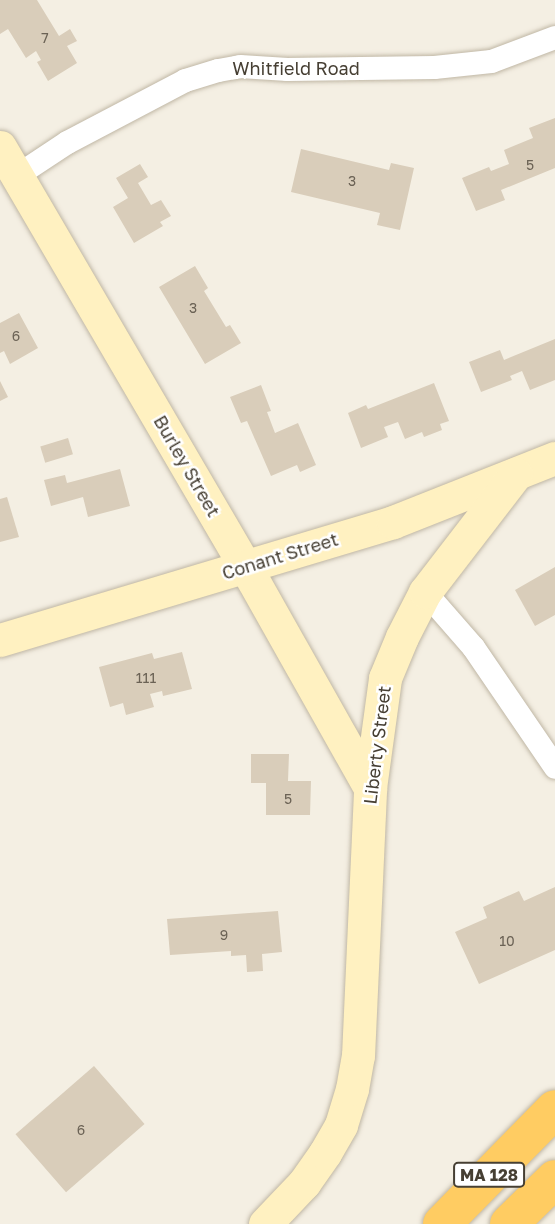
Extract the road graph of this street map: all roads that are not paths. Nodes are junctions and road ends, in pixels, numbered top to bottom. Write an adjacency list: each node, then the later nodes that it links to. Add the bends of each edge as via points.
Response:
1 (555, 37): 3 (street, Whitfield Road, via 491,61 218,70 185,80 66,142)
2 (0, 147): 3 (main road, Burley Street)
3 (17, 175): 6 (main road, Burley Street)
4 (555, 458): 5 (main road, Conant Street)
5 (516, 474): 6 (main road, Conant Street, via 393,522); 7 (main road, Liberty Street)
6 (245, 566): 8 (main road, Conant Street); 10 (main road, Burley Street)
7 (425, 592): 9 (street, via 473,646); 10 (main road, Liberty Street, via 385,678)
8 (0, 640)
9 (555, 767)
10 (370, 788): 14 (main road, Liberty Street, via 358,1056 341,1125 304,1183)
11 (546, 1118): 15 (highway); 16 (highway, MA 128)
12 (555, 1179): 17 (highway, MA 128)
13 (555, 1190): 18 (highway)
14 (265, 1224)
15 (414, 1224)
16 (442, 1224)
17 (509, 1224)
18 (523, 1224)

